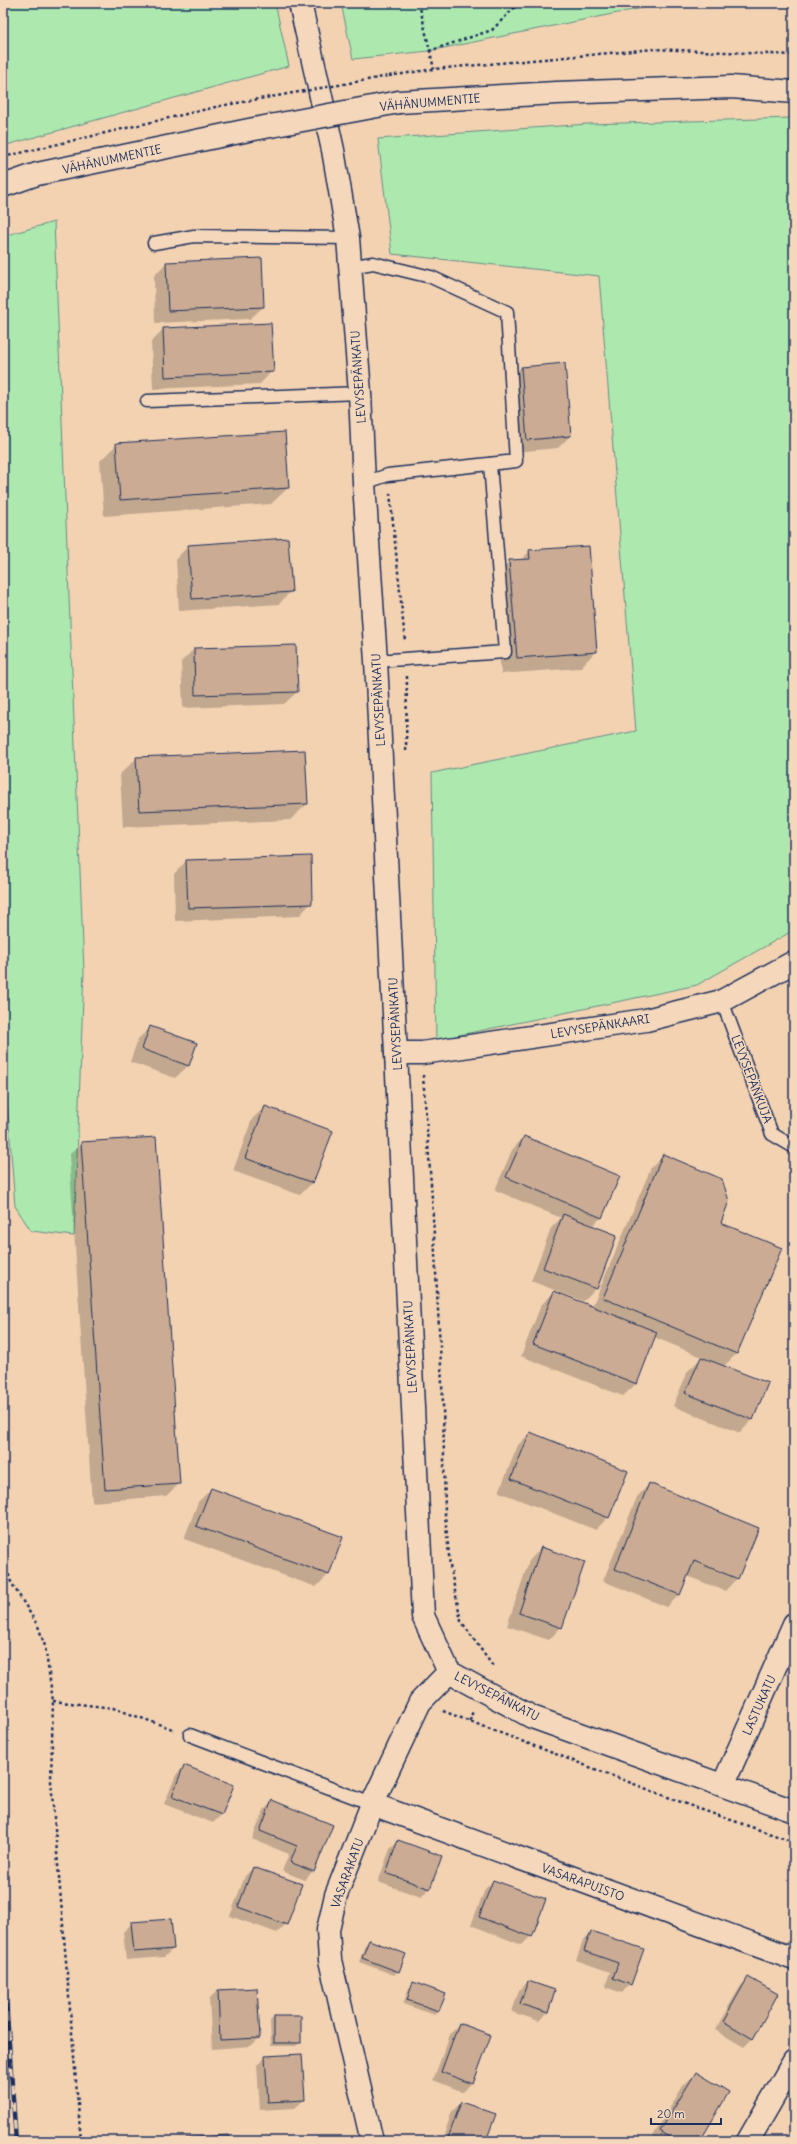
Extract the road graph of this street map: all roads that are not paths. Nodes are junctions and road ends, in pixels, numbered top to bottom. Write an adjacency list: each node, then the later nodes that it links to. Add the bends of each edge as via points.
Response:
1 (300, 3): 4 (street, LEVYSEPÄNKATU, via 333,150)
2 (794, 92): 3 (street, VÄHÄNUMMENTIE, bridge, via 731,87 399,102 37,174)
3 (3, 186)
4 (348, 238): 5 (lane, via 194,236); 6 (street, LEVYSEPÄNKATU)
5 (154, 244)
6 (349, 266): 7 (street, LEVYSEPÄNKATU); 9 (lane, via 373,263 431,277 507,312 516,461)
7 (360, 393): 8 (lane); 10 (street, LEVYSEPÄNKATU)
8 (147, 401)
9 (490, 464): 10 (lane, via 388,475); 11 (lane, via 505,652)
10 (364, 483): 11 (street, LEVYSEPÄNKATU)
11 (376, 661): 14 (street, LEVYSEPÄNKATU)
12 (794, 962): 13 (street, LEVYSEPÄNKAARI)
13 (722, 1000): 14 (street, LEVYSEPÄNKAARI, via 646,1020 422,1053); 15 (lane, LEVYSEPÄNKUJA, via 772,1134)
14 (396, 1053): 17 (street, LEVYSEPÄNKATU, via 423,1616)
15 (794, 1147)
16 (794, 1624): 19 (street, LASTUKATU)
17 (449, 1672): 19 (street, LEVYSEPÄNKATU, via 532,1716); 20 (street, VASARAKATU, via 420,1702)
18 (190, 1735): 20 (lane)
19 (723, 1785): 21 (street, LEVYSEPÄNKATU)
20 (372, 1804): 22 (street, VASARAPUISTO); 24 (street, VASARAKATU, via 336,1895 328,1930 330,1960)
21 (794, 1811)
22 (794, 1960)
23 (794, 2061): 25 (street)
24 (372, 2141)
25 (748, 2141)

